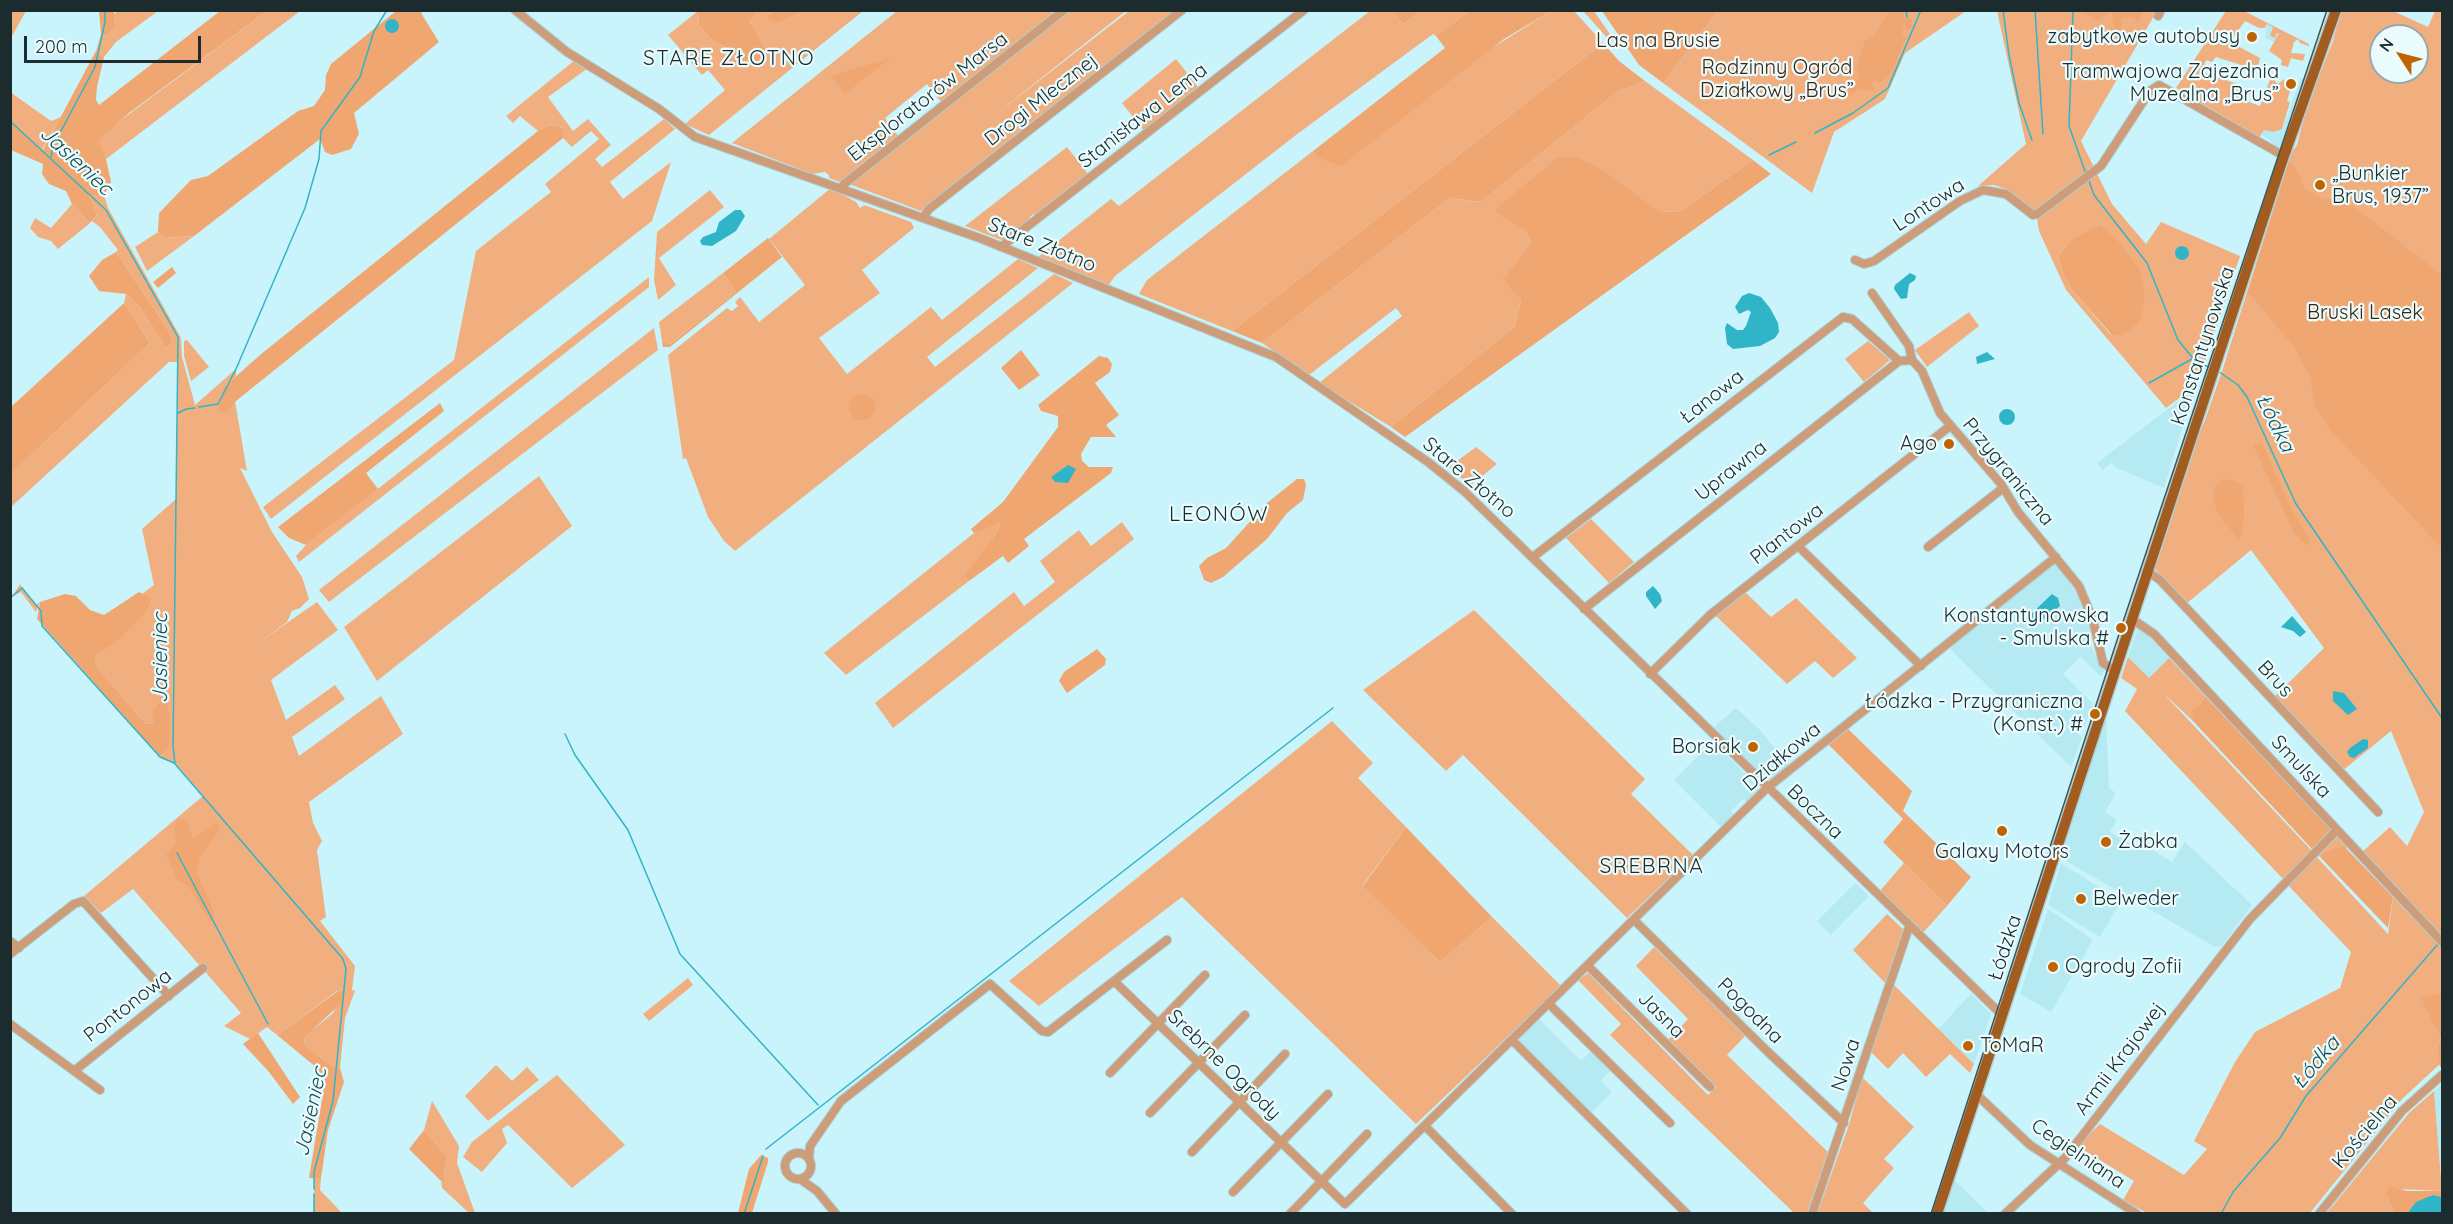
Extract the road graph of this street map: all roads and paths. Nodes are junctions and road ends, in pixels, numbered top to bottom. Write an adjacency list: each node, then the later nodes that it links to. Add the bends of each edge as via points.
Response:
1 (515, 10): 7 (street, Stare Złotno, via 567,52 659,109 687,132)
2 (1064, 10): 7 (street, Eksploratorów Marsa)
3 (1182, 10): 8 (street, Drogi Mlecznej, via 929,209)
4 (1304, 10): 9 (street, Stanisława Lema)
5 (2336, 10): 6 (main road, Konstantynowska)
6 (2284, 156): 10 (street, Lontowa, via 2159,85 2151,89 2109,157 2094,173 2033,215 2006,194 1989,190 1976,193 1874,261 1864,264); 20 (main road, Konstantynowska)
7 (842, 189): 8 (street, Stare Złotno)
8 (923, 218): 9 (street, Stare Złotno)
9 (1001, 247): 18 (street, Stare Złotno, via 1276,357 1448,477)
10 (1855, 260)
11 (1872, 293): 12 (street, Przygraniczna, via 1909,346)
12 (1912, 360): 13 (street); 14 (street, Przygraniczna, via 1922,371 1940,413)
13 (1899, 361): 18 (street, Łanowa, via 1852,318 1843,317); 21 (street, Uprawna)
14 (1950, 426): 15 (street, Przygraniczna); 16 (street, Plantowa)
15 (2002, 488): 17 (street); 19 (street, Przygraniczna)
16 (1798, 546): 23 (street); 25 (street, Plantowa, via 1703,620)
17 (1928, 547)
18 (1532, 556): 21 (street, Boczna)
19 (2056, 557): 23 (street, Działkowa); 24 (street, Przygraniczna, via 2086,599 2103,661)
20 (2147, 571): 22 (main road, Konstantynowska); 28 (street, Brus, via 2156,576)
21 (1584, 609): 25 (street, Boczna)
22 (2132, 619): 24 (main road, Konstantynowska); 29 (street, Smulska, via 2154,634)
23 (1921, 666): 27 (street, Działkowa)
24 (2115, 671): 26 (main road, Konstantynowska)
25 (1650, 674): 27 (street, Boczna)
26 (2107, 694): 44 (main road, Łódzka)
27 (1767, 788): 30 (street, Działkowa); 31 (street, Boczna)
28 (2378, 812)
29 (2337, 830): 32 (street, Smulska); 68 (street, Armii Krajowej, via 2253,916)
30 (1634, 920): 37 (street, Działkowa); 60 (street, Pogodna)
31 (1909, 927): 44 (street, Boczna); 60 (street, Nowa)
32 (2440, 939)
33 (1167, 940): 40 (street)
34 (10, 941): 35 (street)
35 (19, 948): 36 (street); 41 (street, via 83,901)
36 (10, 954)
37 (1588, 966): 42 (street, Działkowa); 53 (street, Jasna)
38 (203, 968): 41 (street, Pontonowa)
39 (1205, 975): 45 (street)
40 (1114, 981): 45 (street, Srebrne Ogrody); 64 (street, via 1045,1032 990,984 841,1101)
41 (169, 996): 50 (street, Pontonowa)
42 (1548, 1003): 47 (street, Działkowa); 59 (street)
43 (1245, 1015): 49 (street)
44 (2002, 1015): 56 (main road, Łódzka)
45 (1158, 1023): 49 (street, Srebrne Ogrody); 51 (street)
46 (10, 1024): 50 (street)
47 (1512, 1040): 61 (street, Działkowa); 77 (street)
48 (1285, 1054): 57 (street)
49 (1199, 1064): 57 (street, Srebrne Ogrody); 58 (street)
50 (74, 1071): 54 (street)
51 (1110, 1073)
52 (2442, 1075): 82 (street, Kościelna, via 2402,1111)
53 (1710, 1087)
54 (100, 1090)
55 (1328, 1094): 63 (street)
56 (1976, 1094): 68 (street, Cegielniana, via 2026,1142); 79 (main road, Łódzka)
57 (1239, 1102): 63 (street, Srebrne Ogrody); 65 (street)
58 (1150, 1113)
59 (1670, 1123)
60 (1844, 1123): 78 (street, Nowa)
61 (1426, 1127): 71 (street, Srebrne Ogrody, via 1345,1204); 76 (street)
62 (1367, 1134): 71 (street)
63 (1280, 1143): 71 (street, Srebrne Ogrody); 73 (street)
64 (810, 1146): 66 (street); 67 (street)
65 (1192, 1152)
66 (800, 1153): 67 (street); 70 (street, via 789,1156 785,1168 788,1175)
67 (809, 1158): 69 (street)
68 (2058, 1164): 80 (street, Armii Krajowej); 81 (street, Cegielniana)
69 (809, 1173): 70 (street); 72 (street)
70 (800, 1179): 72 (street)
71 (1320, 1182): 75 (street)
72 (817, 1191): 74 (street)
73 (1233, 1192)
74 (836, 1214)
75 (1290, 1214)
76 (1512, 1214)
77 (1687, 1214)
78 (1812, 1214)
79 (1937, 1214)
80 (2006, 1214)
81 (2138, 1214)
82 (2319, 1214)

